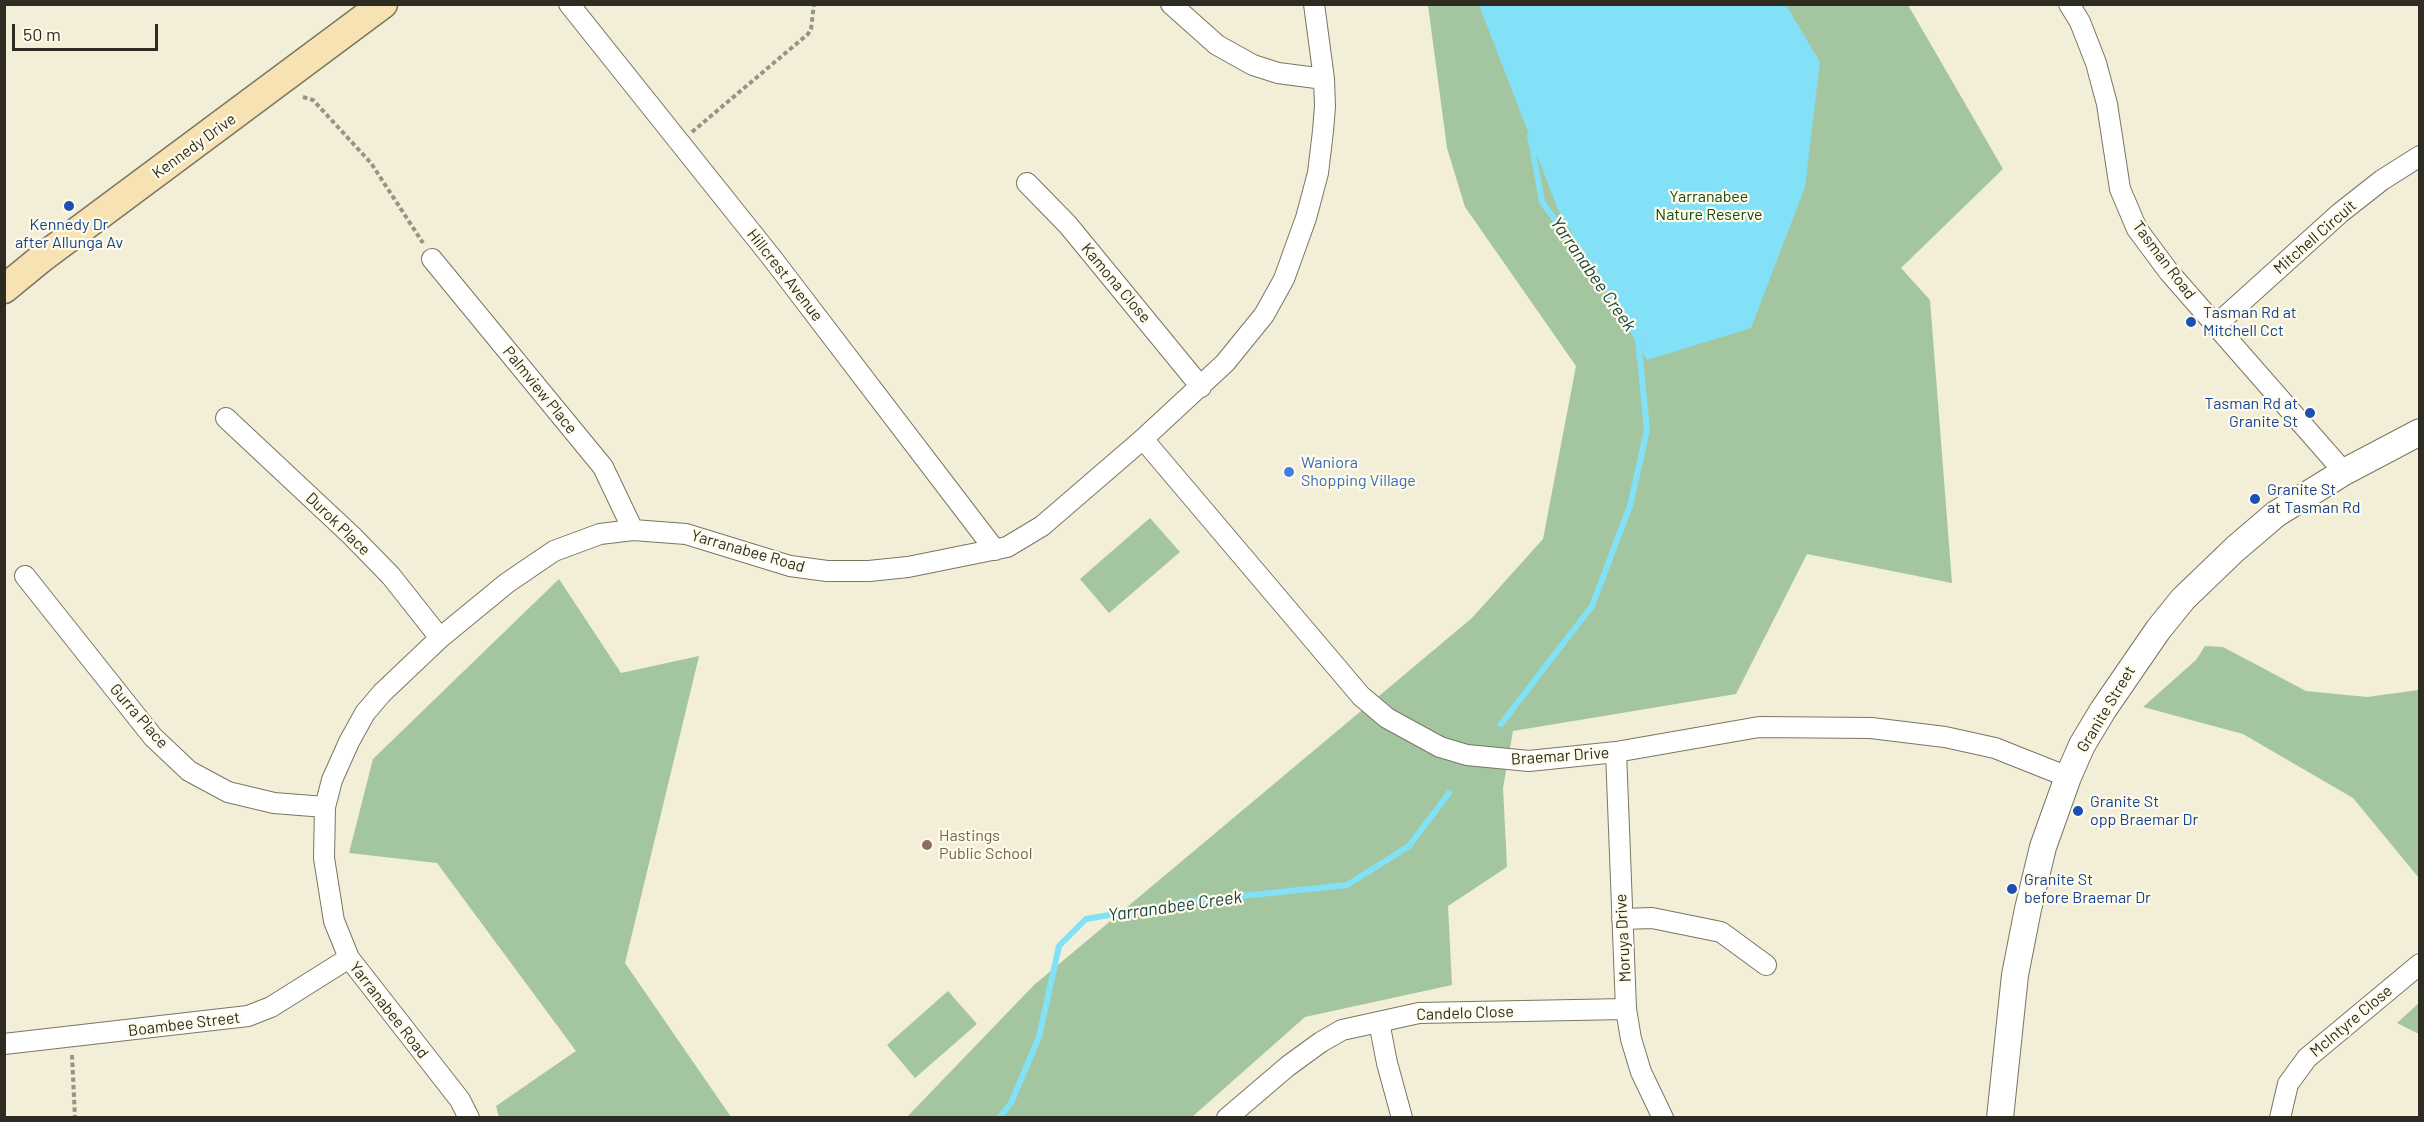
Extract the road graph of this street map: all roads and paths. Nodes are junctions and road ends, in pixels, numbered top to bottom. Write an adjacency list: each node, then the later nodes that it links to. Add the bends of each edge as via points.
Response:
1 (383, 4): 13 (main road, Kennedy Drive)
2 (569, 4): 9 (street, Hillcrest Avenue)
3 (814, 4): 9 (path, via 808,34)
4 (1171, 4): 7 (street, via 1217,45 1252,65)
5 (1314, 4): 7 (street, Yarranabee Road)
6 (2069, 4): 14 (street, Tasman Road, via 2096,63 2127,209 2169,272)
7 (1324, 79): 15 (street, Yarranabee Road, via 1318,173 1284,279 1246,339)
8 (303, 97): 12 (path, via 313,99 371,163)
9 (680, 142): 21 (street, Hillcrest Avenue)
10 (2420, 156): 14 (street, Mitchell Circuit, via 2340,213)
11 (1027, 183): 15 (street, Kamona Close, via 1068,225)
12 (432, 259): 20 (street, Palmview Place, via 603,466)
13 (4, 289)
14 (2216, 325): 19 (street, Tasman Road)
15 (1201, 387): 18 (street, Yarranabee Road)
16 (226, 418): 23 (street, Durok Place, via 391,576)
17 (2420, 432): 19 (street, Granite Street)
18 (1143, 439): 21 (street, Yarranabee Road, via 1042,526 1020,541); 24 (street, Braemar Drive, via 1325,656 1387,718 1440,747 1467,755 1529,761)
19 (2344, 472): 25 (street, Granite Street, via 2276,514 2183,599 2103,711)
20 (633, 530): 21 (street, Yarranabee Road, via 686,534 790,566 827,571 908,567); 23 (street, Yarranabee Road, via 600,534 554,550)
21 (996, 550)
22 (25, 576): 26 (street, Gurra Place, via 153,736 189,771 228,792 274,803)
23 (440, 638): 26 (street, Yarranabee Road, via 365,713 336,770)
24 (1616, 752): 25 (street, Braemar Drive, via 1759,727 1871,728 1995,748); 27 (street, Moruya Drive)
25 (2068, 777): 40 (street, Granite Street, via 2043,847 2028,909 2015,975)
26 (325, 807): 28 (street, Yarranabee Road, via 323,841 328,891 334,921)
27 (1622, 919): 30 (street, via 1652,918 1721,932); 31 (street, Moruya Drive)
28 (349, 958): 33 (street, Boambee Street, via 271,1007 248,1016); 36 (street, Yarranabee Road, via 460,1100)
29 (2420, 963): 41 (street, McIntyre Close, via 2307,1058 2288,1084)
30 (1766, 965)
31 (1626, 1009): 32 (street, Candelo Close, via 1419,1013); 39 (street, Moruya Drive, via 1641,1072)
32 (1379, 1022): 37 (street, Candelo Close, via 1342,1030 1321,1042); 38 (street)
33 (70, 1037): 34 (street, Boambee Street); 35 (path)
34 (4, 1044)
35 (75, 1118)
36 (469, 1118)
37 (1227, 1118)
38 (1402, 1118)
39 (1663, 1118)
40 (2000, 1118)
41 (2280, 1118)

